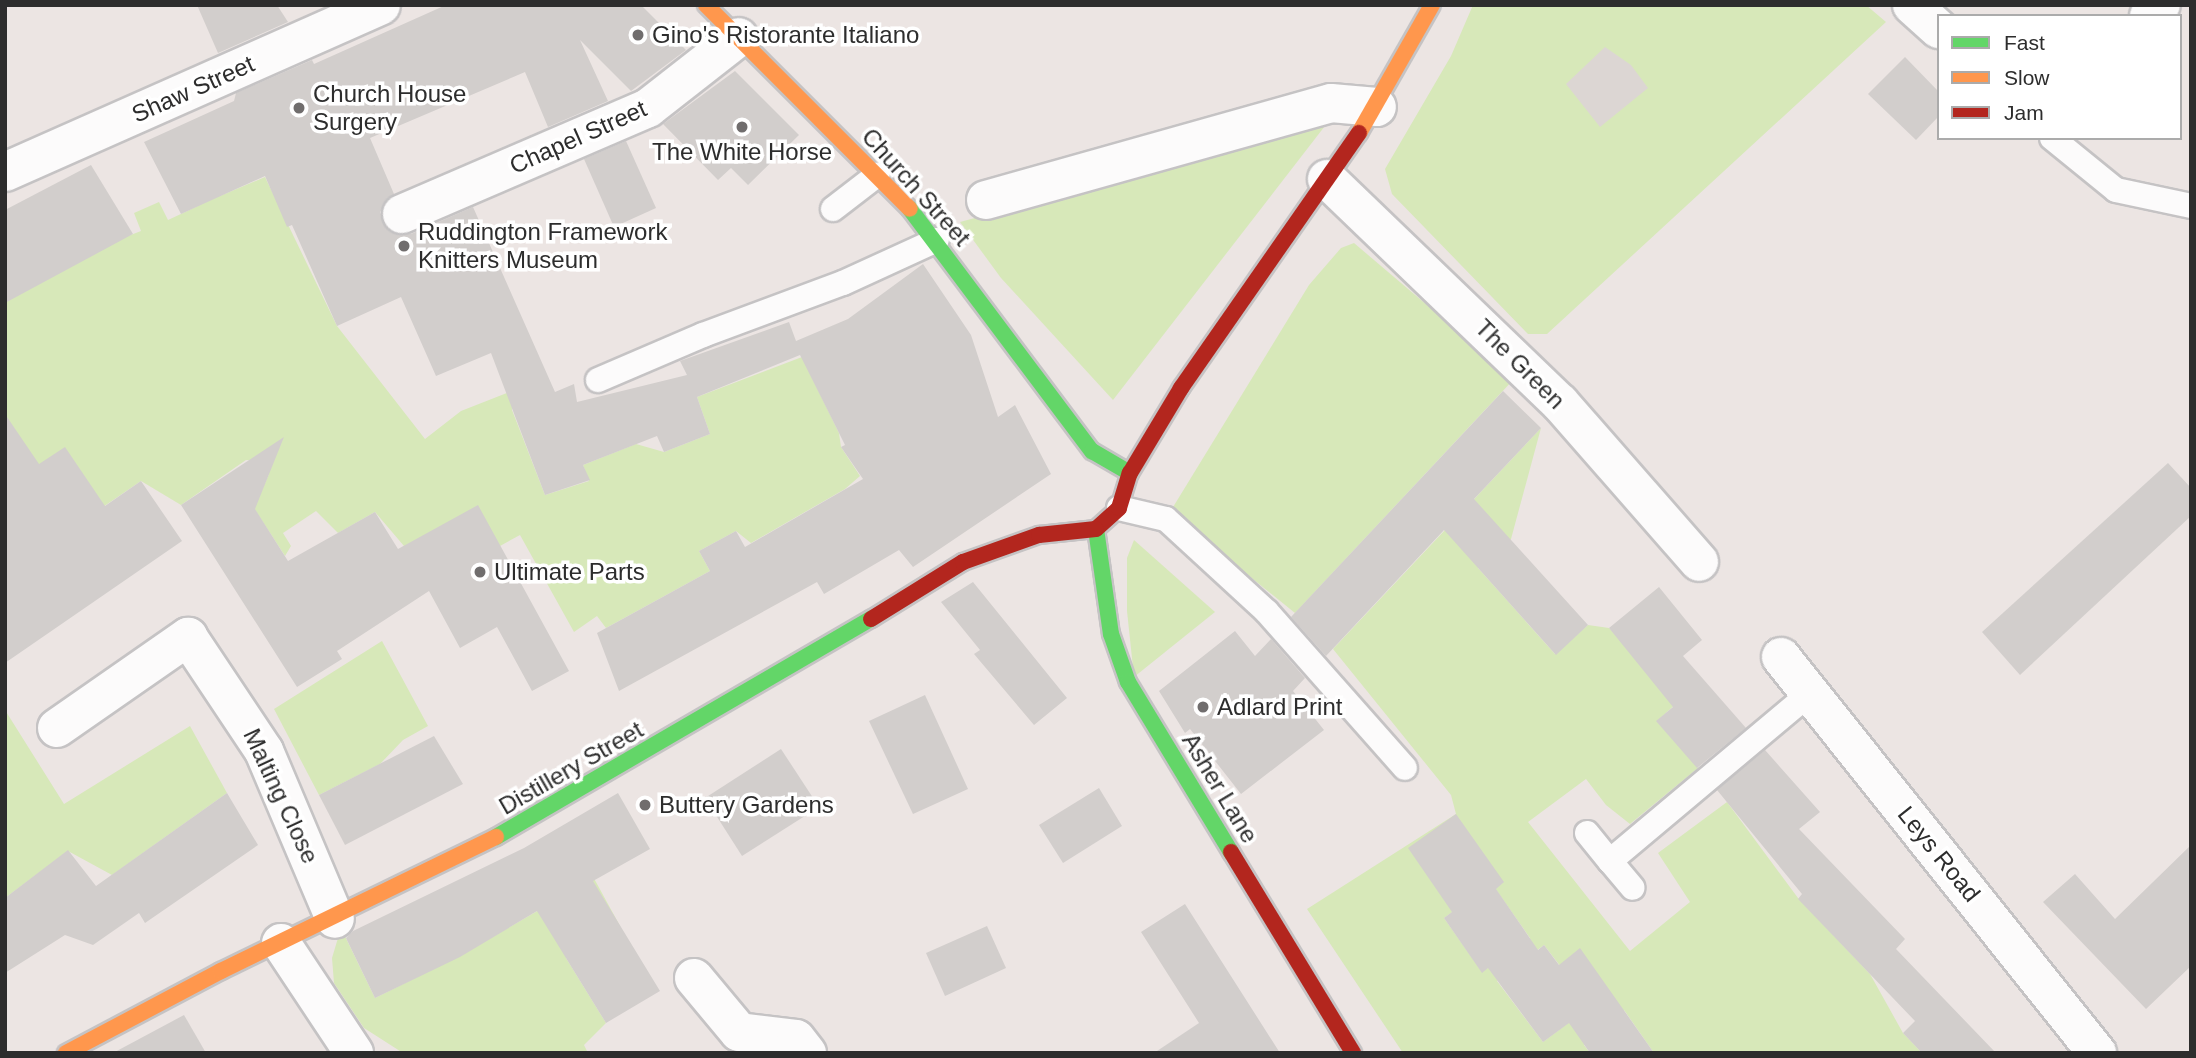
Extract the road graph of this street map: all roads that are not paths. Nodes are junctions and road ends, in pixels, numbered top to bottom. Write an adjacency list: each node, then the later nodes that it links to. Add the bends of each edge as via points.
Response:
1 (381, 5): 9 (street, Shaw Street)
2 (706, 5): 6 (street, Church Street)
3 (1432, 5): 7 (street)
4 (1913, 5): 5 (street)
5 (1937, 27)
6 (739, 37): 10 (street, Church Street); 15 (street, Chapel Street, via 648,108)
7 (1377, 107): 11 (street); 12 (street, via 1320,106)
8 (2054, 140): 13 (lane, via 2116,190)
9 (5, 172)
10 (877, 175): 14 (lane); 16 (street, Church Street)
11 (1327, 179): 18 (street, via 1181,388); 21 (street, The Green, via 1560,403)
12 (986, 200)
13 (2191, 206)
14 (833, 209)
15 (402, 214)
16 (937, 240): 17 (lane, via 843,283); 18 (street, Church Street, via 1092,451)
17 (598, 380)
18 (1130, 473): 19 (street)
19 (1119, 508): 20 (street); 25 (lane, via 1166,519 1267,612)
20 (1096, 529): 29 (street, Distillery Street, via 1039,535 963,562 808,658 514,828); 35 (street, Asher Lane, via 1111,634 1128,682)
21 (1699, 562)
22 (1781, 657): 23 (street, Leys Road)
23 (1810, 693): 27 (lane); 36 (street, Leys Road)
24 (57, 728): 29 (street, Malting Close, via 188,637 264,751)
25 (1405, 768)
26 (1587, 833): 27 (lane)
27 (1610, 861): 28 (lane)
28 (1633, 888)
29 (335, 919): 30 (street, Distillery Street)
30 (281, 943): 32 (street, Distillery Street); 33 (street)
31 (694, 978): 34 (street, via 739,1032 796,1039)
32 (66, 1053)
33 (354, 1053)
34 (807, 1053)
35 (1353, 1053)
36 (2097, 1053)

